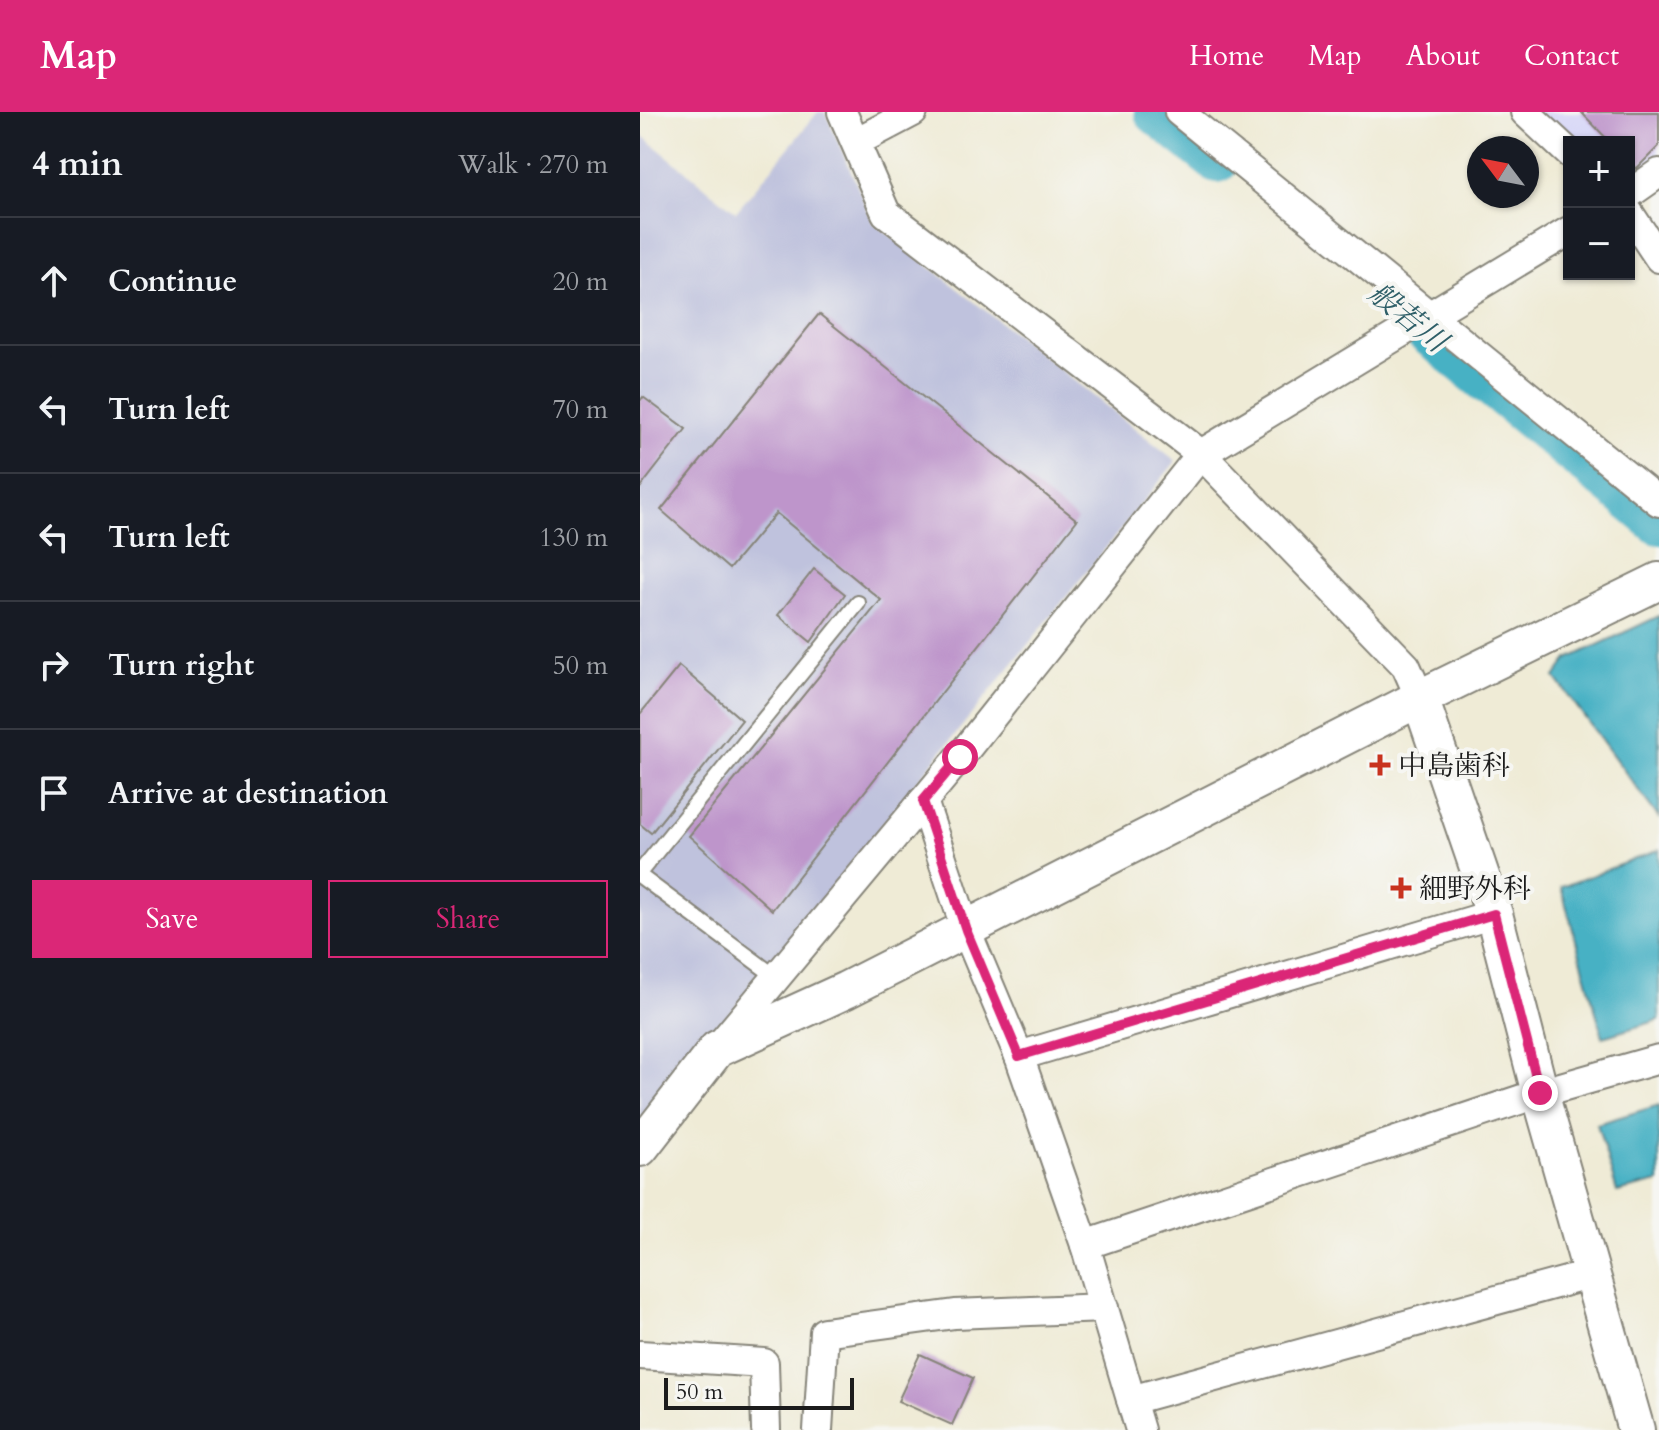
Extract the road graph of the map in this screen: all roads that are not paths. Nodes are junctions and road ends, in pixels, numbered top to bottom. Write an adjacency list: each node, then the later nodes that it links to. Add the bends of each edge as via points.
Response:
1 (842, 112): 5 (street)
2 (913, 112): 5 (street)
3 (1525, 112): 6 (street)
4 (1187, 114): 12 (street)
5 (856, 142): 13 (street, via 886,213)
6 (1563, 147)
7 (1659, 173): 8 (street)
8 (1635, 190)
9 (1635, 222): 11 (street)
10 (1563, 235): 12 (street)
11 (1659, 258)
12 (1429, 316): 13 (street); 14 (street)
13 (1201, 454): 17 (street, via 1406,666); 18 (street)
14 (1659, 502)
15 (1659, 581): 17 (street)
16 (858, 603): 19 (lane)
17 (1420, 698): 20 (street); 21 (street)
18 (923, 801): 21 (street); 22 (street)
19 (640, 874): 22 (lane)
20 (1494, 914): 25 (street); 27 (street)
21 (966, 930): 23 (street); 25 (street)
22 (776, 977): 23 (street); 24 (street)
23 (781, 1020): 24 (street)
24 (717, 1049): 28 (street)
25 (1019, 1056): 29 (street)
26 (1659, 1059): 27 (street)
27 (1540, 1093): 29 (street); 30 (street)
28 (640, 1148)
29 (1085, 1245): 31 (street)
30 (1592, 1274): 33 (street); 37 (street)
31 (1104, 1308): 33 (street); 35 (street, via 955,1314 824,1332)
32 (640, 1355): 34 (street, via 764,1363)
33 (1131, 1400): 36 (street)
34 (766, 1430)
35 (818, 1430)
36 (1140, 1430)
37 (1636, 1430)

